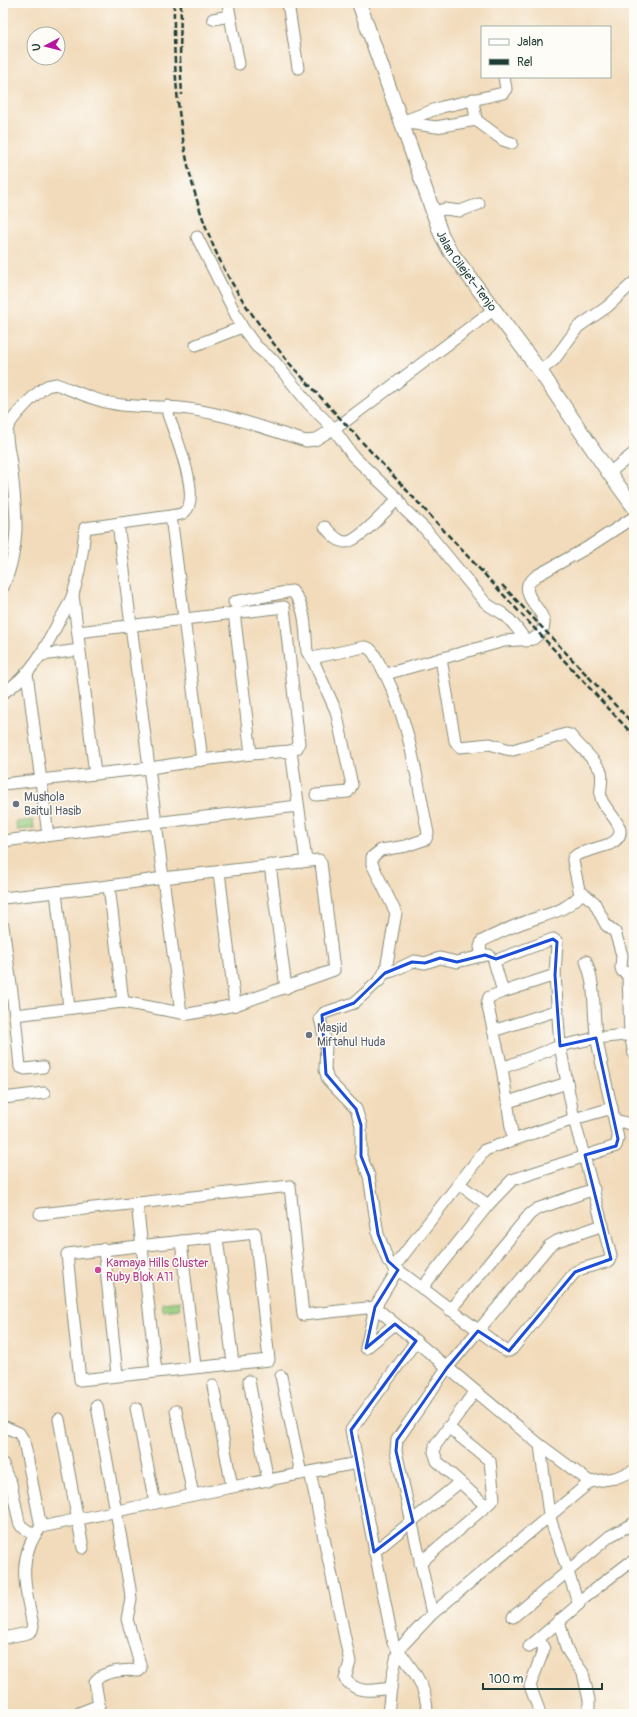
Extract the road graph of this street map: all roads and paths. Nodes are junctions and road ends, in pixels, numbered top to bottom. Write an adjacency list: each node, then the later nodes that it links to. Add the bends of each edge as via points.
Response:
1 (228, 3): 4 (street)
2 (288, 3): 7 (street)
3 (359, 3): 11 (main road, Jalan Cilejet–Tenjo)
4 (230, 16): 5 (street); 6 (street)
5 (213, 19)
6 (239, 64)
7 (298, 68)
8 (504, 78): 9 (street, via 505,91)
9 (473, 99): 10 (street); 11 (street)
10 (476, 120): 11 (street, via 436,127); 12 (street)
11 (401, 122): 14 (main road, Jalan Cilejet–Tenjo)
12 (512, 144)
13 (479, 204): 14 (street, via 460,211 445,209)
14 (433, 212): 17 (main road, Jalan Cilejet–Tenjo, via 450,251)
15 (197, 237): 18 (street)
16 (634, 282): 20 (street, via 607,307 578,327 554,360)
17 (493, 310): 20 (main road, Jalan Cilejet–Tenjo); 22 (street)
18 (242, 327): 19 (street); 22 (street, via 256,346 274,360 309,404)
19 (196, 345)
20 (540, 371): 24 (main road, Jalan Cilejet–Tenjo)
21 (168, 406): 22 (street, via 248,422 306,441 315,440); 27 (street, via 168,414 190,484 191,497 188,508 182,514); 31 (street, via 106,402 56,384 48,386 36,395 12,420 7,430 17,536 10,571)
22 (334, 429): 25 (street, via 353,456)
23 (634, 453): 24 (street)
24 (609, 473): 26 (main road, Jalan Cilejet–Tenjo)
25 (398, 499): 30 (street, via 352,540 337,540); 37 (street, via 489,607 510,620)
26 (634, 507)
27 (171, 516): 29 (street); 34 (street)
28 (634, 517): 37 (street, via 528,584 528,592 544,624 535,638)
29 (118, 523): 32 (street, via 85,528 82,560); 35 (street)
30 (326, 527)
31 (3, 587)
32 (73, 595): 36 (street); 39 (street)
33 (234, 607): 34 (street); 40 (street, via 292,591 302,607 307,652); 45 (street, via 285,608 299,742 297,748); 46 (street)
34 (185, 618): 35 (street); 47 (street)
35 (131, 626): 36 (street); 48 (street)
36 (78, 632): 38 (street)
37 (526, 641): 41 (street, via 504,641)
38 (79, 650): 39 (street); 49 (street)
39 (42, 655): 42 (street)
40 (312, 658): 43 (street, via 368,647); 52 (street, via 336,711 352,785 348,792)
41 (441, 659): 43 (street); 63 (street, via 455,742 460,747 490,744 513,750 570,735 600,768 604,806 617,821 619,831 613,842 578,854 574,858 577,885)
42 (27, 673): 44 (street); 50 (street)
43 (386, 674): 69 (street, via 408,737 428,833 426,839 406,846 381,850 372,857 372,864 396,913)
44 (3, 693)
45 (291, 750): 46 (street); 53 (street)
46 (251, 754): 47 (street)
47 (202, 760): 48 (street)
48 (150, 768): 49 (street); 54 (street)
49 (95, 774): 50 (street)
50 (41, 780): 51 (street); 55 (street)
51 (3, 784)
52 (316, 795)
53 (298, 806): 54 (street); 57 (street)
54 (157, 822): 55 (street); 60 (street)
55 (48, 835): 56 (street)
56 (3, 841)
57 (306, 861): 58 (street); 72 (street, via 319,860 321,863 334,970)
58 (270, 865): 59 (street); 72 (street)
59 (219, 872): 60 (street); 76 (street)
60 (163, 878): 61 (street); 79 (street)
61 (109, 886): 62 (street); 74 (street)
62 (56, 892): 64 (street); 77 (street)
63 (582, 893): 66 (street, via 574,902 554,913 482,941); 70 (street, via 594,902 606,924 615,932 622,955 622,971)
64 (3, 898)
65 (3, 926): 80 (street)
66 (482, 956): 67 (street, via 488,955); 69 (street, via 457,962 440,958 425,963 414,961)
67 (496, 959): 71 (street, via 553,938 557,942); 73 (street, via 494,964)
68 (586, 961): 83 (street, via 593,985)
69 (385, 973): 108 (street, via 354,1004 324,1013 320,1018 326,1044 326,1074 328,1080 356,1109 361,1125 361,1156 369,1176 378,1234 388,1261)
70 (631, 973): 75 (street)
71 (555, 975): 73 (street); 78 (street)
72 (286, 988): 76 (street)
73 (503, 992): 81 (street, via 487,1000)
74 (123, 1002): 77 (street); 79 (street)
75 (631, 1004): 82 (street)
76 (235, 1005): 79 (street, via 189,1014)
77 (69, 1008): 80 (street)
78 (558, 1010): 81 (street); 84 (street)
79 (181, 1013)
80 (15, 1015): 86 (street, via 20,1067)
81 (493, 1031): 87 (street)
82 (632, 1034): 83 (street); 85 (street)
83 (596, 1038): 84 (street); 92 (street)
84 (560, 1046): 87 (street); 88 (street)
85 (634, 1054)
86 (43, 1067)
87 (502, 1068): 91 (street)
88 (568, 1083): 91 (street); 93 (street)
89 (44, 1093): 90 (street)
90 (3, 1098)
91 (508, 1102): 96 (street)
92 (612, 1108): 93 (street); 94 (street)
93 (574, 1119): 96 (street); 97 (street)
94 (615, 1120): 95 (street); 97 (street, via 618,1139 616,1146)
95 (634, 1125)
96 (513, 1140): 98 (street, via 485,1150)
97 (585, 1155): 99 (street); 101 (street, via 512,1180)
98 (459, 1184): 101 (street); 108 (street)
99 (594, 1189): 103 (street); 111 (street, via 530,1214)
100 (137, 1203): 102 (street); 106 (street); 110 (street, via 290,1186 303,1315)
101 (488, 1205): 109 (street)
102 (40, 1214)
103 (603, 1225): 113 (street, via 556,1241 549,1246); 113 (street, via 611,1259 575,1272 512,1349 506,1351)
104 (218, 1238): 105 (street); 115 (street); 115 (street, via 255,1233 269,1360)
105 (180, 1241): 106 (street); 116 (street)
106 (142, 1245): 107 (street); 118 (street)
107 (104, 1249): 119 (street); 119 (street, via 67,1254 80,1380)
108 (396, 1268): 109 (street); 110 (street)
109 (422, 1288): 111 (street)
110 (375, 1307): 112 (street); 112 (street, via 366,1348)
111 (450, 1310): 113 (street)
112 (395, 1324): 114 (street)
113 (478, 1331): 117 (street)
114 (416, 1340): 117 (street); 131 (street, via 351,1430)
115 (232, 1363): 116 (street)
116 (195, 1366): 118 (street)
117 (447, 1368): 123 (street); 145 (street, via 397,1440 396,1450)
118 (156, 1371): 119 (street)
119 (117, 1375)
120 (281, 1376): 134 (street)
121 (249, 1381): 135 (street)
122 (213, 1386): 138 (street)
123 (475, 1390): 129 (street); 130 (street)
124 (96, 1406): 142 (street)
125 (136, 1408): 140 (street)
126 (176, 1411): 139 (street)
127 (59, 1419): 144 (street)
128 (3, 1426): 147 (street, via 19,1433 24,1441)
129 (448, 1427): 136 (street, via 435,1446 435,1457); 141 (street, via 490,1461 494,1499)
130 (540, 1445): 137 (street); 143 (street)
131 (357, 1463): 134 (street); 149 (street)
132 (3, 1464): 147 (street, via 11,1483 21,1526)
133 (634, 1470): 137 (street, via 615,1478)
134 (306, 1473): 135 (street); 161 (street, via 350,1662 345,1679 352,1687 361,1690)
135 (268, 1481): 138 (street)
136 (460, 1482): 141 (street); 145 (street)
137 (590, 1482): 143 (street)
138 (232, 1487): 139 (street)
139 (193, 1495): 140 (street)
140 (155, 1503): 142 (street)
141 (486, 1506): 151 (street)
142 (116, 1511): 144 (street); 162 (street, via 131,1599 127,1619 140,1668 139,1671 128,1670 102,1676 96,1680)
143 (549, 1515): 152 (street); 154 (street)
144 (79, 1519): 147 (street); 148 (street)
145 (413, 1522): 149 (street); 151 (street)
146 (634, 1523): 152 (street, via 610,1536)
147 (38, 1531): 157 (street, via 26,1552 24,1570 32,1630)
148 (83, 1548)
149 (374, 1552): 160 (street, via 393,1643)
150 (634, 1561): 153 (street)
151 (420, 1562): 154 (street)
152 (569, 1571): 153 (street); 155 (street)
153 (578, 1602): 156 (street, via 579,1604)
154 (432, 1614): 160 (street)
155 (513, 1617)
156 (559, 1620): 158 (street); 167 (street, via 566,1648 583,1673)
157 (3, 1638)
158 (539, 1638): 159 (street); 163 (street, via 544,1649 530,1686)
159 (529, 1647)
160 (398, 1650): 161 (street); 166 (street, via 424,1689)
161 (392, 1688): 165 (street)
162 (99, 1710): 164 (street)
163 (539, 1710)
164 (79, 1713)
165 (388, 1714)
166 (427, 1714)
167 (589, 1714)

